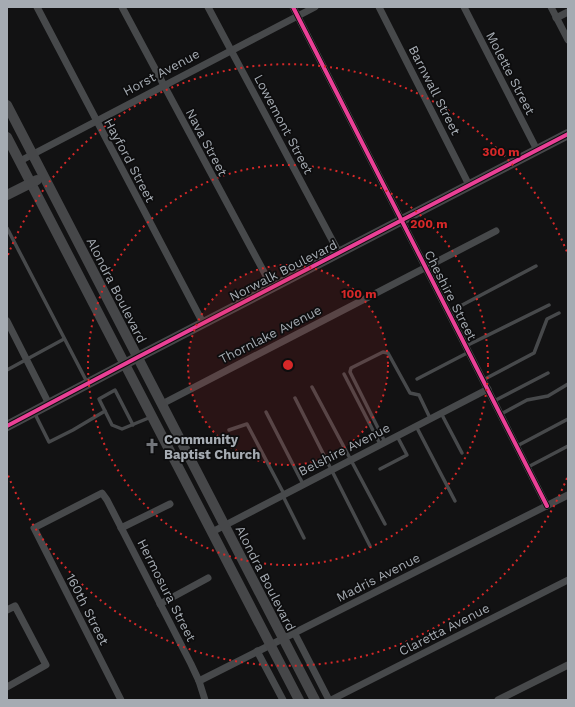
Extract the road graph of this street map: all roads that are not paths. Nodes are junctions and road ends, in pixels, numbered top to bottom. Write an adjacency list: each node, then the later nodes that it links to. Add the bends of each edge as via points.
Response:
1 (36, 7): 16 (street, Hayford Street)
2 (122, 7): 14 (street, Nava Street)
3 (208, 7): 13 (street, Lowemont Street)
4 (293, 7): 10 (street, Cheshire Street)
5 (315, 7): 10 (street, Horst Avenue)
6 (379, 7): 24 (street, Barnwall Street)
7 (464, 7): 19 (street, Molette Street)
8 (551, 7): 11 (street)
9 (568, 12): 11 (street)
10 (298, 16): 13 (street, Horst Avenue); 26 (street, Cheshire Street)
11 (556, 18): 12 (street)
12 (568, 40)
13 (231, 50): 14 (street, Horst Avenue); 29 (street, Lowemont Street)
14 (164, 86): 16 (street, Horst Avenue); 32 (street, Nava Street)
15 (7, 105): 20 (main road, Alondra Boulevard)
16 (96, 121): 20 (street, Horst Avenue); 37 (street, Hayford Street)
17 (568, 134): 19 (main road, Norwalk Boulevard)
18 (7, 137): 21 (main road, Alondra Boulevard)
19 (537, 150): 24 (main road, Norwalk Boulevard)
20 (33, 155): 21 (street, Horst Avenue); 22 (main road, Alondra Boulevard)
21 (20, 161): 23 (main road, Alondra Boulevard)
22 (44, 176): 23 (main road); 40 (main road, Alondra Boulevard)
23 (31, 183): 25 (main road); 42 (main road, Alondra Boulevard)
24 (470, 185): 26 (main road, Norwalk Boulevard)
25 (7, 195)
26 (401, 220): 29 (main road, Norwalk Boulevard); 31 (street, Cheshire Street)
27 (7, 228): 38 (lane)
28 (496, 231): 31 (street, Thornlake Avenue)
29 (338, 253): 32 (main road, Norwalk Boulevard)
30 (536, 266): 34 (lane)
31 (426, 268): 34 (street, Cheshire Street); 55 (street, Thornlake Avenue)
32 (272, 287): 37 (main road, Norwalk Boulevard)
33 (549, 305): 39 (lane)
34 (449, 312): 39 (street, Cheshire Street)
35 (559, 313): 47 (lane, via 547,319 534,353)
36 (7, 320): 41 (street)
37 (203, 323): 40 (main road, Norwalk Boulevard)
38 (64, 339): 41 (lane); 48 (lane)
39 (468, 349): 46 (lane); 47 (street, Cheshire Street)
40 (138, 357): 42 (main road, Norwalk Boulevard); 55 (main road, Alondra Boulevard)
41 (27, 359): 43 (lane); 54 (street)
42 (124, 364): 48 (main road, Norwalk Boulevard); 61 (main road, Alondra Boulevard)
43 (7, 370)
44 (548, 373): 53 (lane)
45 (344, 374): 69 (lane)
46 (417, 379)
47 (483, 380): 51 (street, Cheshire Street)
48 (87, 384): 54 (main road, Norwalk Boulevard)
49 (568, 384): 60 (lane, via 548,396 527,400)
50 (312, 387): 73 (lane)
51 (488, 389): 53 (street, Cheshire Street); 59 (street, Belshire Avenue)
52 (295, 398): 75 (lane)
53 (494, 401): 60 (street, Cheshire Street)
54 (49, 404): 57 (main road, Norwalk Boulevard)
55 (162, 404): 84 (main road, Alondra Boulevard)
56 (105, 411): 57 (lane, via 49,442); 64 (lane, via 112,425 122,429); 64 (lane, via 99,398 115,390)
57 (34, 412): 65 (main road, Norwalk Boulevard)
58 (266, 412): 77 (lane)
59 (441, 413): 62 (street, Belshire Avenue); 72 (lane)
60 (501, 414): 70 (street, Cheshire Street)
61 (152, 417): 64 (lane); 87 (main road, Alondra Boulevard)
62 (430, 418): 66 (street, Belshire Avenue); 69 (lane, via 418,395 410,393 388,353 383,352 351,368 350,372)
63 (568, 419): 70 (lane)
64 (133, 425)
65 (7, 426)
66 (416, 426): 68 (street, Belshire Avenue); 80 (lane)
67 (228, 430): 78 (lane, via 247,424)
68 (397, 436): 69 (street, Belshire Avenue); 76 (lane, via 407,455)
69 (383, 443): 73 (street, Belshire Avenue)
70 (517, 446): 74 (street, Cheshire Street)
71 (568, 446): 74 (lane)
72 (462, 453)
73 (351, 459): 75 (street, Belshire Avenue); 83 (lane)
74 (528, 467): 82 (street, Cheshire Street)
75 (332, 469): 77 (street, Belshire Avenue); 89 (lane)
76 (380, 469)
77 (303, 484): 78 (street, Belshire Avenue)
78 (283, 495): 84 (street, Belshire Avenue); 88 (lane)
79 (568, 495): 82 (street, Madris Avenue)
80 (455, 501)
81 (170, 504): 86 (street)
82 (548, 506): 94 (street, Madris Avenue)
83 (385, 524)
84 (224, 525): 87 (street, Belshire Avenue); 95 (main road, Alondra Boulevard)
85 (34, 528): 86 (street, Hermosura Street, via 102,493); 101 (street, 160th Street)
86 (122, 528): 92 (street, Hermosura Street)
87 (212, 532): 96 (main road, Alondra Boulevard)
88 (304, 538)
89 (370, 546)
90 (208, 578): 92 (street)
91 (568, 580): 106 (street, Claretta Avenue)
92 (160, 604): 99 (street, Hermosura Street)
93 (7, 610): 100 (street, via 15,606 46,665)
94 (294, 632): 95 (street, Madris Avenue); 106 (street, Alondra Boulevard)
95 (283, 638): 96 (street, Madris Avenue); 105 (main road, Alondra Boulevard)
96 (270, 644): 97 (street, Madris Avenue); 104 (main road, Alondra Boulevard)
97 (257, 651): 99 (street, Madris Avenue); 103 (street)
98 (568, 665): 107 (street)
99 (199, 680): 102 (street, Hermosura Street)
100 (7, 687)
101 (121, 700)
102 (205, 700)
103 (283, 700)
104 (299, 700)
105 (315, 700)
106 (330, 700)
107 (498, 700)

